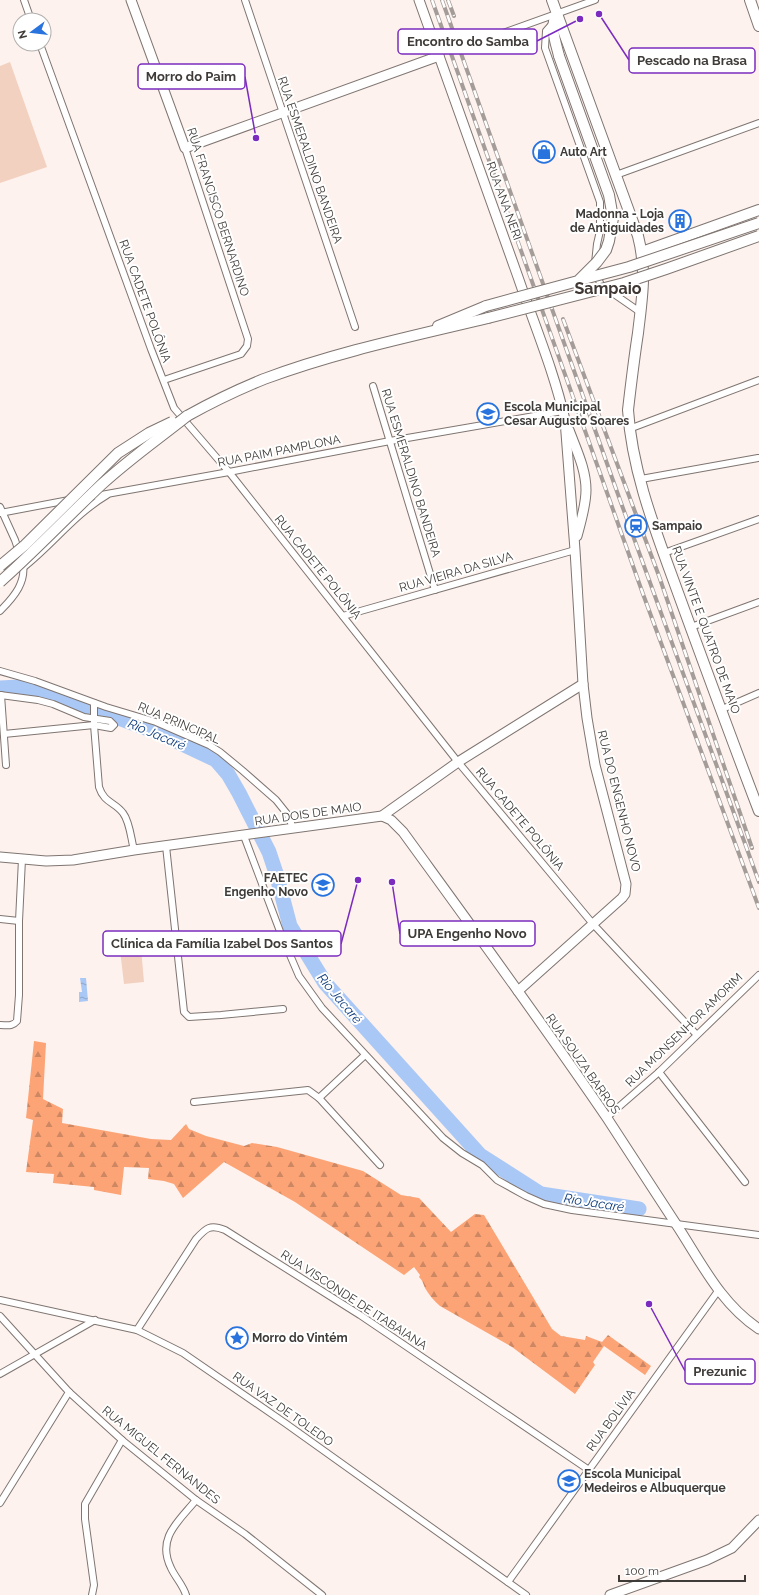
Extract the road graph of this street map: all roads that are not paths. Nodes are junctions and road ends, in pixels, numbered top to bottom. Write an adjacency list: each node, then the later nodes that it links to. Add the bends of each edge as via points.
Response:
1 (24, 0): 8 (street)
2 (131, 0): 16 (main road, RUA FRANCISCO BERNARDINO)
3 (245, 0): 14 (street, RUA ESMERALDINO BANDEIRA)
4 (419, 0): 13 (main road, RUA ANA NERI)
5 (552, 0): 9 (main road, RUA VINTE E QUATRO DE MAIO)
6 (595, 0): 9 (street)
7 (750, 0): 10 (main road)
8 (28, 12)
9 (555, 18): 11 (street); 17 (main road, RUA VINTE E QUATRO DE MAIO); 22 (main road, bridge, via 560,56 609,195 613,218 606,250); 23 (street, via 546,32 545,48 600,202 600,231 595,271 601,285)
10 (759, 26)
11 (478, 42)
12 (43, 52): 26 (street, RUA CADETE POLÔNIA)
13 (439, 56): 14 (main road); 30 (main road, RUA ANA NERI, via 554,381)
14 (283, 113): 16 (main road); 24 (street, RUA ESMERALDINO BANDEIRA)
15 (759, 123): 17 (street)
16 (185, 148): 26 (street, RUA FRANCISCO BERNARDINO, via 248,339 247,346 241,354)
17 (616, 175): 21 (main road, RUA VINTE E QUATRO DE MAIO)
18 (759, 210): 21 (main road)
19 (759, 222): 22 (main road, bridge)
20 (759, 236): 25 (main road, bridge, via 624,283)
21 (642, 252): 23 (main road, RUA VINTE E QUATRO DE MAIO, via 644,268)
22 (578, 281): 25 (main road, bridge, via 486,306 449,320)
23 (640, 312): 31 (main road, RUA VINTE E QUATRO DE MAIO, via 628,410)
24 (355, 327)
25 (420, 335): 29 (main road, via 324,359 276,375 237,390)
26 (164, 380): 34 (street, RUA CADETE POLÔNIA, via 174,408)
27 (759, 380): 31 (street)
28 (373, 386): 32 (street, RUA ESMERALDINO BANDEIRA)
29 (187, 416): 41 (main road, bridge, via 149,433 118,453 25,546); 43 (main road, bridge, via 101,485)
30 (564, 416): 32 (street, RUA PAIM PAMPLONA); 39 (main road, RUA DO ENGENHO NOVO); 39 (main road, RUA DO ENGENHO NOVO, via 582,463 586,489)
31 (629, 429): 35 (main road, RUA VINTE E QUATRO DE MAIO)
32 (390, 441): 34 (street, RUA PAIM PAMPLONA); 44 (street, RUA ESMERALDINO BANDEIRA)
33 (758, 458): 35 (street)
34 (228, 472): 36 (street, RUA PAIM PAMPLONA); 47 (street, RUA CADETE POLÔNIA)
35 (640, 479): 40 (main road, RUA VINTE E QUATRO DE MAIO)
36 (111, 493): 37 (street, RUA PAIM PAMPLONA); 42 (street, via 86,509)
37 (1, 511): 42 (street)
38 (759, 519): 40 (street)
39 (575, 548): 44 (street, RUA VIEIRA DA SILVA); 50 (main road, RUA DO ENGENHO NOVO)
40 (664, 553): 48 (main road, RUA VINTE E QUATRO DE MAIO)
41 (0, 566)
42 (24, 567): 46 (street, via 18,591)
43 (0, 582)
44 (435, 590): 47 (street, RUA VIEIRA DA SILVA)
45 (759, 602): 48 (street)
46 (0, 611)
47 (343, 616): 58 (street, RUA CADETE POLÔNIA)
48 (690, 627): 54 (main road, RUA VINTE E QUATRO DE MAIO)
49 (2, 671): 53 (street, RUA PRINCIPAL, via 35,681)
50 (583, 684): 58 (main road, RUA DOIS DE MAIO); 70 (main road, RUA DO ENGENHO NOVO, via 590,742 626,884 622,898)
51 (759, 693): 54 (street)
52 (0, 695): 55 (street, via 46,702); 57 (street)
53 (94, 705): 55 (street); 62 (street, RUA PRINCIPAL, via 156,722 220,752 281,805)
54 (720, 710): 60 (main road, RUA VINTE E QUATRO DE MAIO)
55 (94, 721): 56 (street, via 111,728); 57 (street); 65 (street, via 99,787 102,795 126,818)
56 (114, 725)
57 (4, 734): 59 (street)
58 (458, 762): 61 (main road, RUA DOIS DE MAIO); 70 (street, RUA CADETE POLÔNIA)
59 (6, 765)
60 (759, 811)
61 (382, 816): 62 (main road, RUA DOIS DE MAIO); 72 (main road, RUA SOUZA BARROS, via 391,820 403,832)
62 (293, 828): 63 (main road, RUA DOIS DE MAIO)
63 (249, 835): 64 (main road, RUA DOIS DE MAIO); 76 (street, via 281,934 299,976 322,1008)
64 (166, 846): 65 (main road, RUA DOIS DE MAIO); 73 (street, via 184,1012 188,1017)
65 (134, 850): 67 (main road, RUA DOIS DE MAIO, via 61,861)
66 (0, 857): 67 (main road, RUA DOIS DE MAIO)
67 (22, 859): 69 (street)
68 (0, 919): 69 (street)
69 (19, 922): 74 (street, via 20,995 17,1021 11,1026)
70 (593, 924): 72 (main road, RUA DO ENGENHO NOVO); 75 (street, RUA CADETE POLÔNIA)
71 (759, 975): 75 (street, RUA MONSENHOR AMORIM)
72 (518, 990): 80 (main road, RUA SOUZA BARROS)
73 (283, 1009)
74 (0, 1025)
75 (696, 1034): 77 (street, RUA MONSENHOR AMORIM)
76 (365, 1055): 78 (street); 83 (street, via 443,1138 482,1165 497,1180 526,1196 544,1204 572,1210)
77 (659, 1072): 80 (street, RUA MONSENHOR AMORIM); 82 (street)
78 (319, 1098): 79 (street, via 313,1092 304,1090); 81 (street)
79 (194, 1102)
80 (606, 1118): 83 (main road, RUA SOUZA BARROS)
81 (380, 1165)
82 (745, 1182)
83 (676, 1224): 84 (street); 85 (main road, RUA SOUZA BARROS)
84 (759, 1235)
85 (718, 1291): 89 (main road, RUA SOUZA BARROS, via 744,1319); 95 (street, RUA BOLÍVIA)
86 (0, 1300): 88 (street, RUA VAZ DE TOLEDO)
87 (0, 1316): 91 (street, RUA MIGUEL FERNANDES)
88 (95, 1320): 90 (street, RUA VAZ DE TOLEDO); 91 (street)
89 (759, 1329)
90 (137, 1330): 95 (street, RUA VISCONDE DE ITABAIANA, via 196,1239 204,1230 219,1227 360,1314); 99 (street, RUA VAZ DE TOLEDO, via 205,1367)
91 (35, 1354): 92 (street); 93 (street, RUA MIGUEL FERNANDES)
92 (0, 1374)
93 (69, 1392): 94 (street, RUA MIGUEL FERNANDES); 97 (street)
94 (122, 1440): 96 (street, RUA MIGUEL FERNANDES); 100 (street, via 85,1504 94,1585)
95 (589, 1470): 99 (street, RUA BOLÍVIA)
96 (196, 1500): 101 (street, via 170,1532 166,1541 167,1560); 102 (street, RUA MIGUEL FERNANDES, via 245,1534)
97 (0, 1503)
98 (758, 1521): 104 (main road, via 732,1548 707,1560)
99 (508, 1582): 103 (street, RUA VAZ DE TOLEDO)
100 (92, 1595)
101 (186, 1595)
102 (322, 1595)
103 (526, 1595)
104 (610, 1595)

